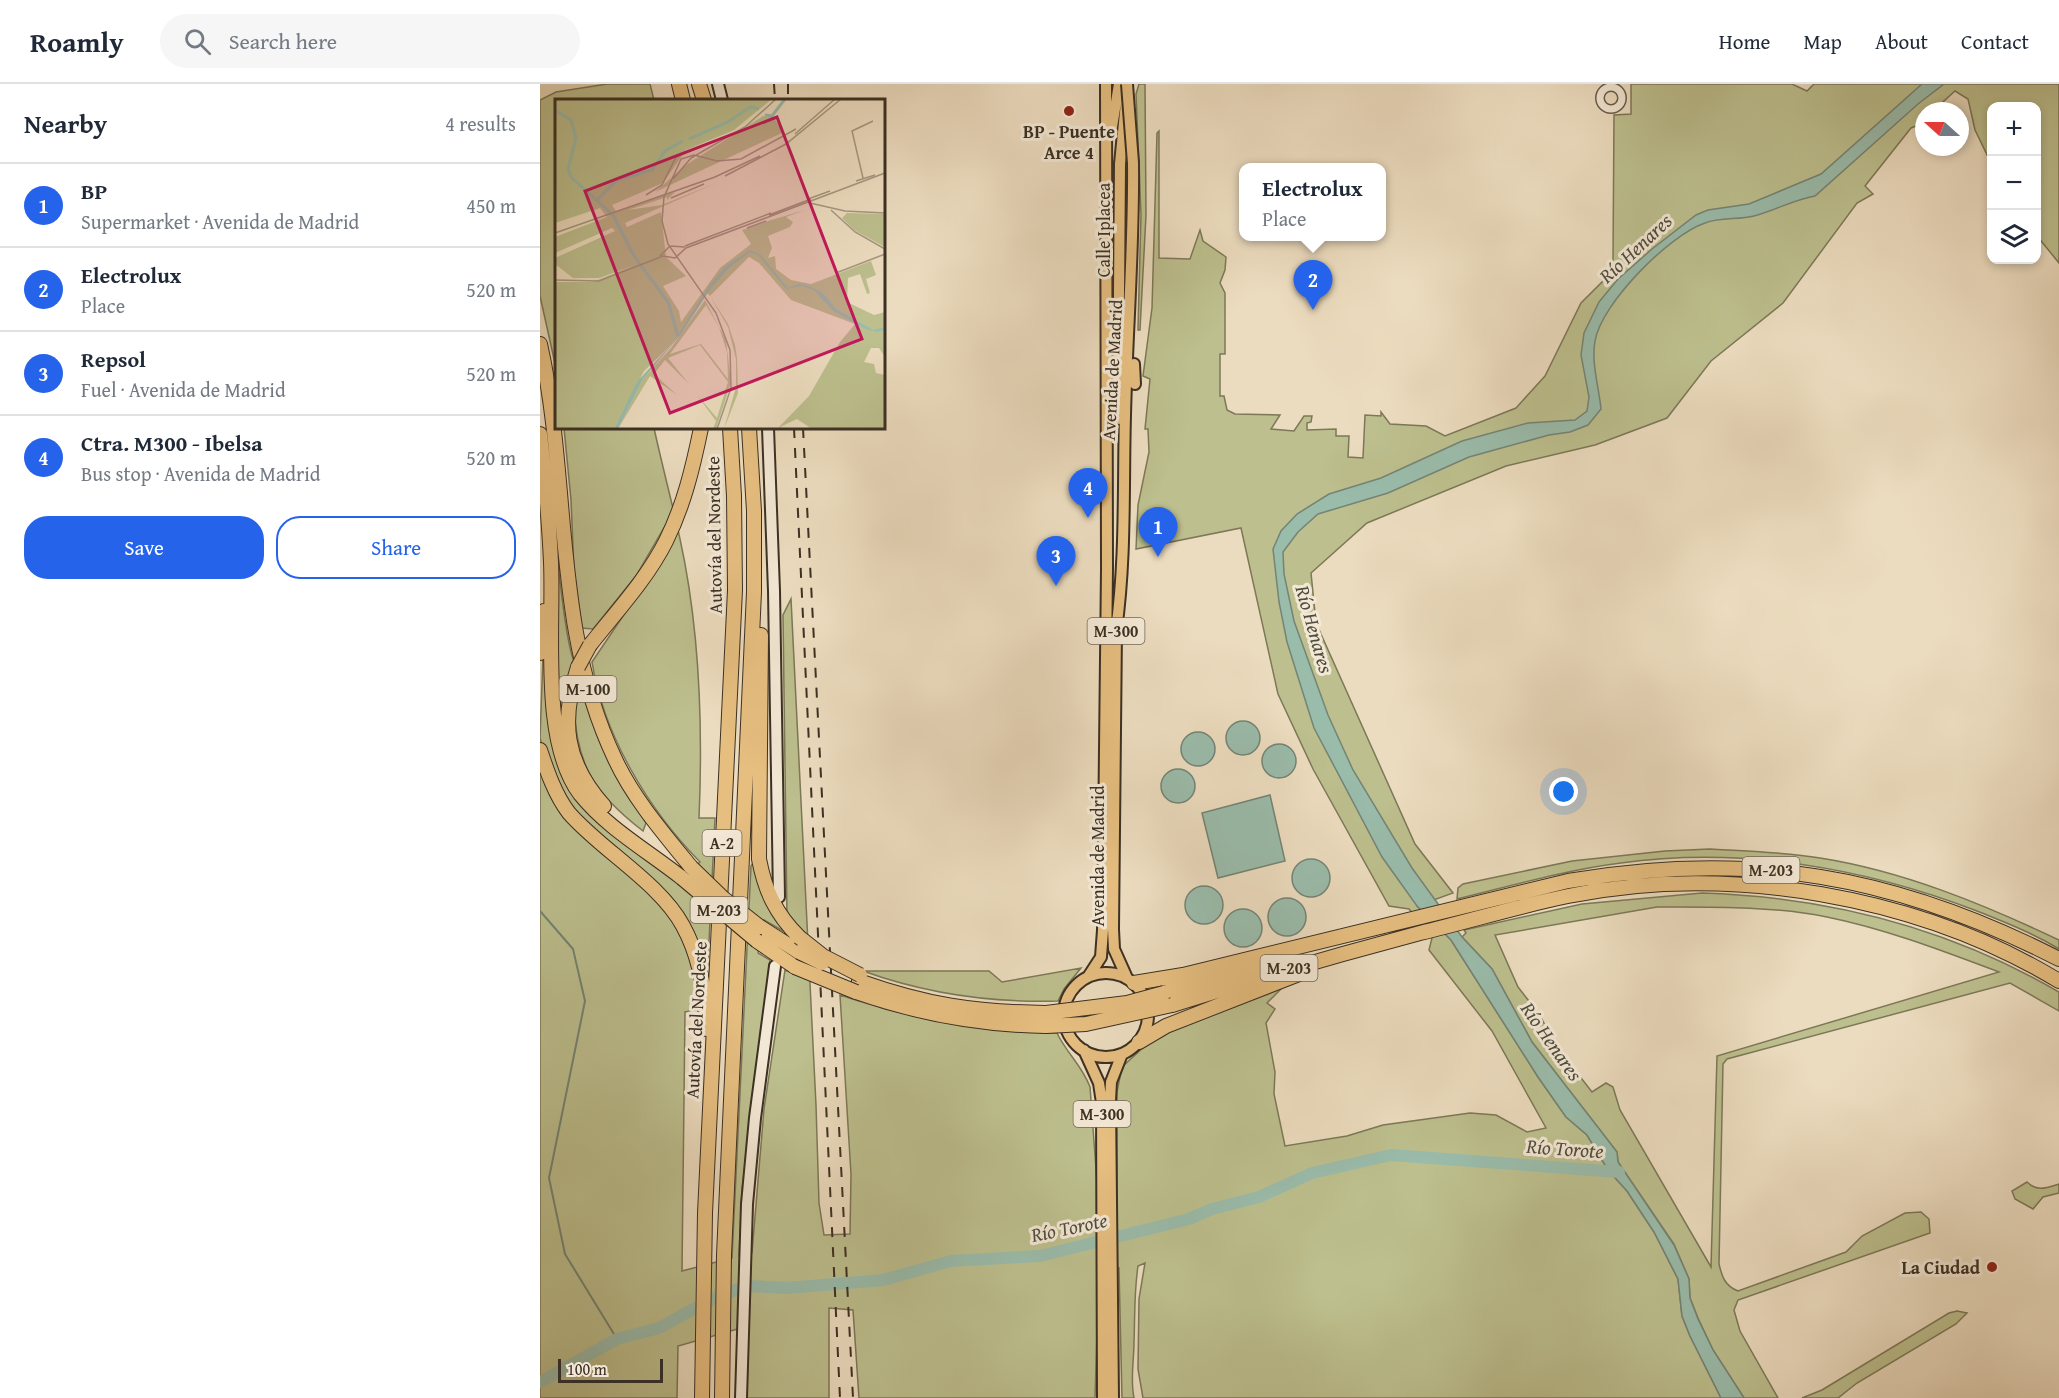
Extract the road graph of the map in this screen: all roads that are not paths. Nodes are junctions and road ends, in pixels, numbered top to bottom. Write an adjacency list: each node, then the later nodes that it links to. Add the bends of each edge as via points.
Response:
1 (672, 84): 8 (highway)
2 (679, 84): 9 (highway)
3 (699, 84): 10 (highway)
4 (718, 84): 11 (street)
5 (1106, 84): 13 (main road, Avenida de Madrid / M-300)
6 (1119, 84): 13 (main road, Calle Iplacea, via 1113,118)
7 (1129, 84): 12 (main road, Avenida de Madrid / M-300, bridge); 23 (main road, Calle Iplacea, via 1120,173)
8 (675, 99)
9 (683, 99)
10 (704, 99)
11 (722, 99)
12 (1132, 298): 15 (main road); 23 (main road, Avenida de Madrid / M-300, via 1125,411 1122,591)
13 (1107, 314): 32 (main road, Avenida de Madrid / M-300, via 1103,930 1101,957)
14 (540, 344): 26 (highway, M-100, via 553,424 572,623 588,690 615,760)
15 (1135, 384)
16 (700, 429): 26 (highway, bridge, via 692,471 665,543 590,645 578,667 567,712 570,748 587,787 611,815)
17 (730, 429): 41 (highway, Autovía del Nordeste / A-2, via 735,590)
18 (749, 429): 22 (highway, Autovía del Nordeste / A-2)
19 (768, 429): 27 (street)
20 (540, 434): 26 (highway, M-203, via 551,562 553,721 558,748 580,793 605,821)
21 (540, 462): 24 (highway, via 544,613)
22 (754, 511): 35 (highway, A-2, bridge, via 762,554 759,859 764,887 781,920); 44 (highway, Autovía del Nordeste / A-2, via 754,592 724,1255)
23 (1116, 630): 33 (main road, Avenida de Madrid / M-300, via 1113,929 1114,949)
24 (540, 653)
25 (540, 750): 41 (highway, A-2, via 549,778 568,812 653,890 683,925 698,960 706,1026 701,1152)
26 (687, 872): 35 (highway, M-100, bridge, via 760,927); 35 (highway, M-203, bridge, via 757,941 795,967)
27 (779, 897)
28 (1394, 924): 30 (highway, M-203, via 1568,881 1622,872 1763,869 1884,889 1965,915); 33 (highway, M-203, via 1183,975); 36 (highway, M-203, bridge, via 1164,993)
29 (1390, 941): 34 (highway, M-203, via 1570,896 1685,885 1760,886 1876,905 2000,950); 36 (highway, M-203, bridge, via 1172,1005 1086,1024); 37 (highway, via 1176,1022)
30 (2059, 959)
31 (776, 966): 45 (street, via 755,1118 745,1251)
32 (1088, 977): 33 (main road, via 1111,973); 38 (main road, M-300, via 1069,996 1064,1016 1074,1041)
33 (1130, 980): 37 (main road, M-300, via 1146,1000 1146,1029)
34 (2059, 981)
35 (858, 983): 36 (highway, M-203, via 939,1005 1021,1012); 36 (highway, M-203, via 933,1016 978,1023)
36 (1046, 1019)
37 (1138, 1042): 39 (main road)
38 (1084, 1050): 39 (main road, via 1098,1056); 40 (main road, M-300, via 1099,1083)
39 (1122, 1054): 40 (main road, M-300, via 1111,1083)
40 (1108, 1181): 42 (main road, M-300)
41 (705, 1213): 43 (highway, Autovía del Nordeste / A-2)
42 (1109, 1269): 46 (main road, M-300); 47 (main road, M-300)
43 (702, 1398)
44 (722, 1398)
45 (741, 1398)
46 (1104, 1398)
47 (1113, 1398)

